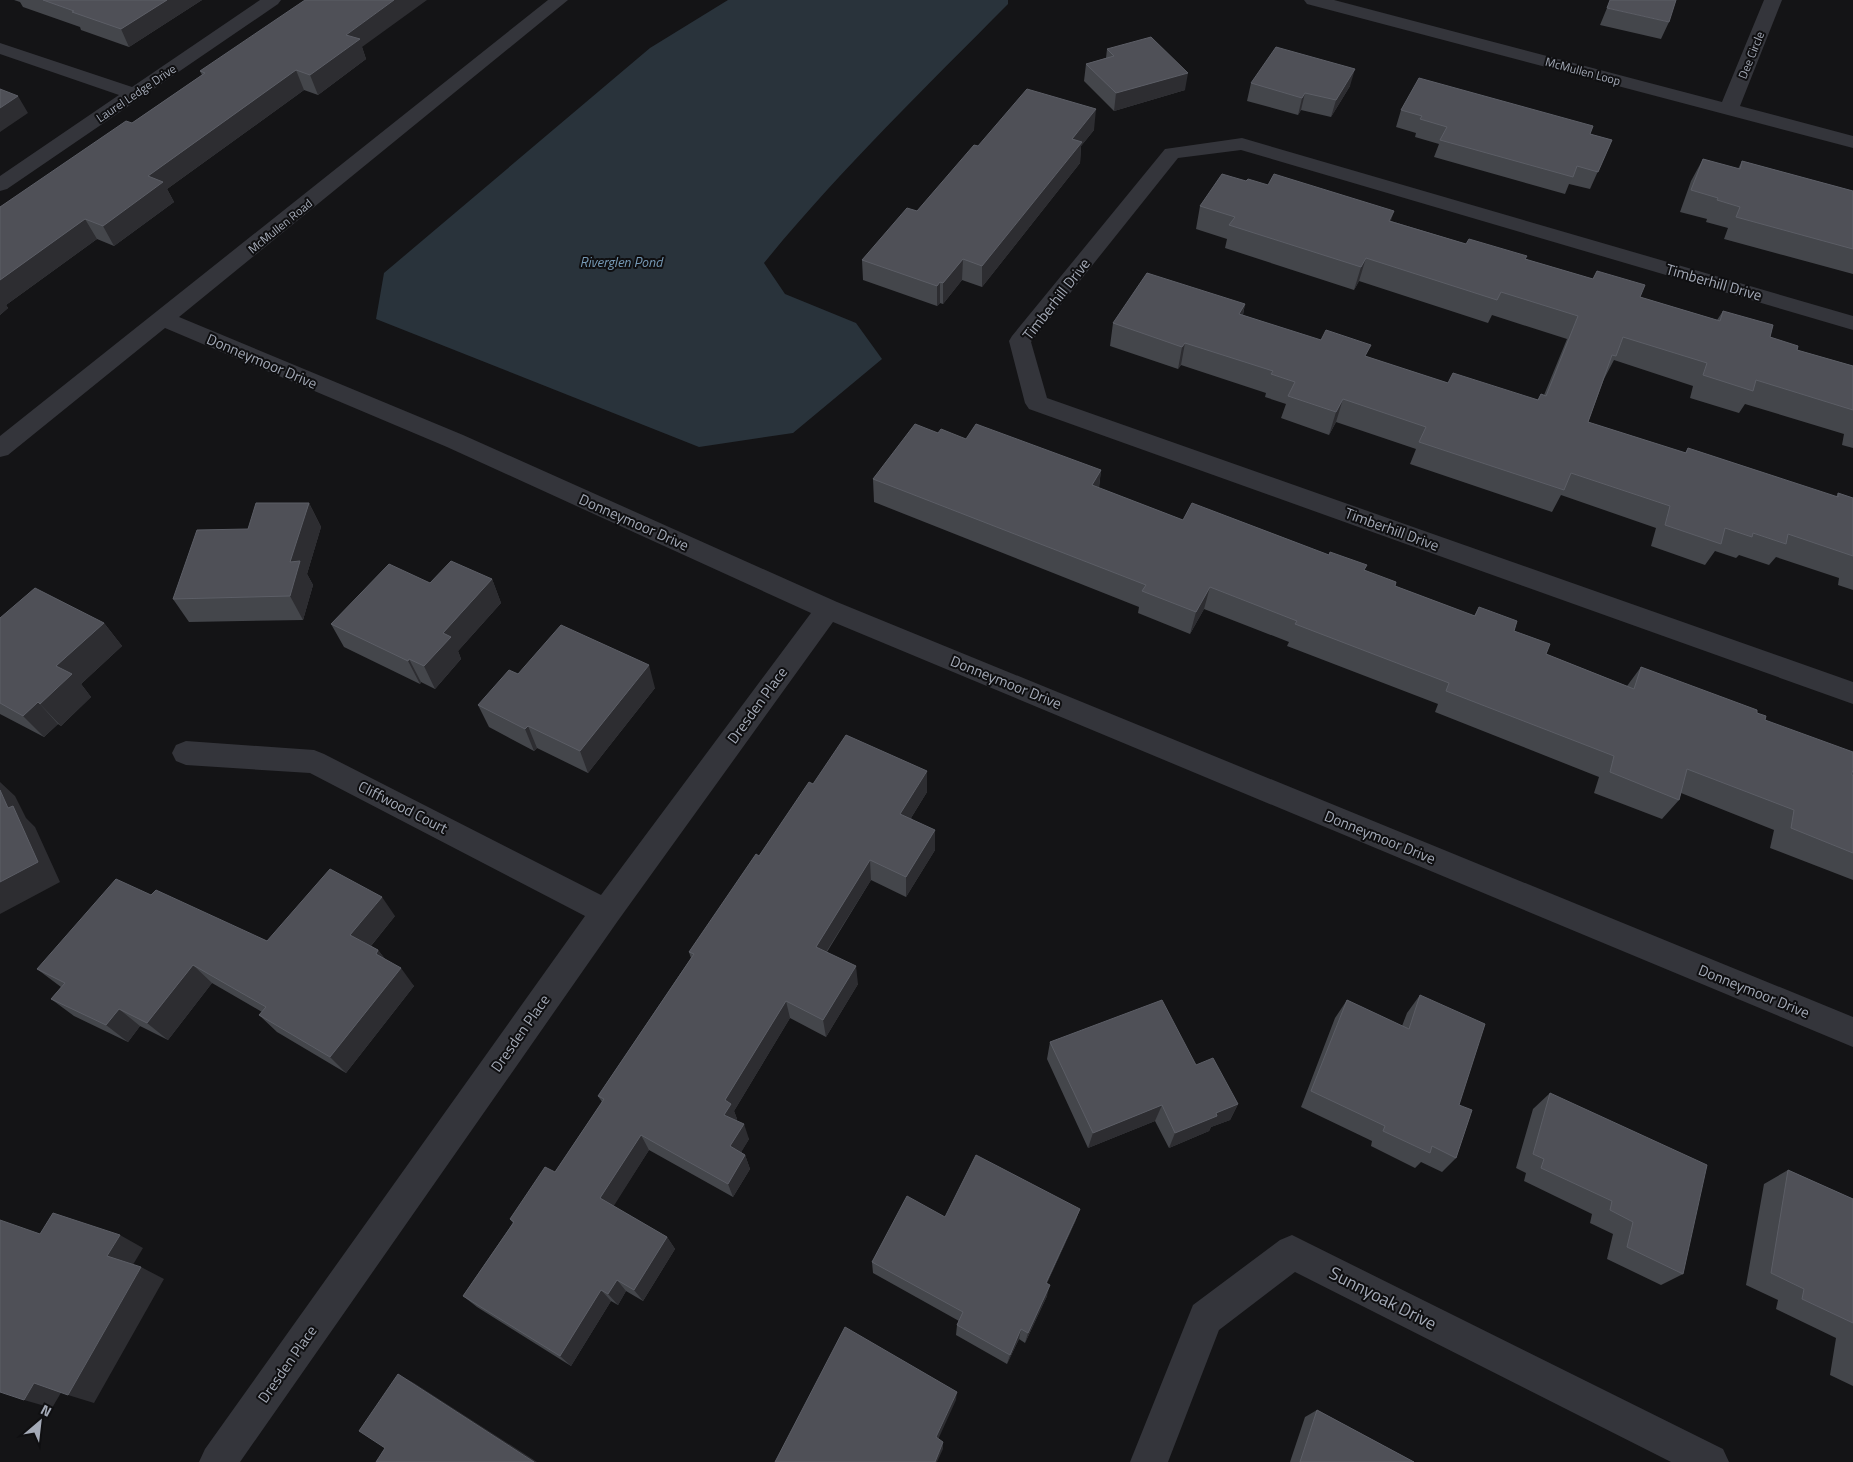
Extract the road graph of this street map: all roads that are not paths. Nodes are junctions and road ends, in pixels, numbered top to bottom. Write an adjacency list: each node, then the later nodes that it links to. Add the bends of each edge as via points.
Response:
1 (272, 0): 6 (street, Laurel Ledge Drive)
2 (559, 0): 10 (street, McMullen Road)
3 (1313, 0): 7 (street, McMullen Loop)
4 (1773, 0): 7 (street, Dee Circle)
5 (0, 48): 6 (street)
6 (134, 94): 9 (street, Laurel Ledge Drive)
7 (1729, 109): 8 (street, McMullen Loop)
8 (1853, 142)
9 (0, 185)
10 (164, 320): 12 (street, McMullen Road); 13 (street, Donneymoor Drive, via 455,442)
11 (1853, 323): 14 (street, Timberhill Drive, via 1242,144 1172,153 1020,340 1037,403)
12 (0, 449)
13 (828, 609): 16 (street, Dresden Place); 17 (street, Donneymoor Drive)
14 (1853, 693)
15 (186, 753): 16 (street, Cliffwood Court, via 314,762)
16 (606, 912): 18 (street, Dresden Place)
17 (1853, 1032)
18 (218, 1462)
19 (1149, 1462): 20 (street, Sunnyoak Drive, via 1206,1318 1292,1252)
20 (1710, 1462)

